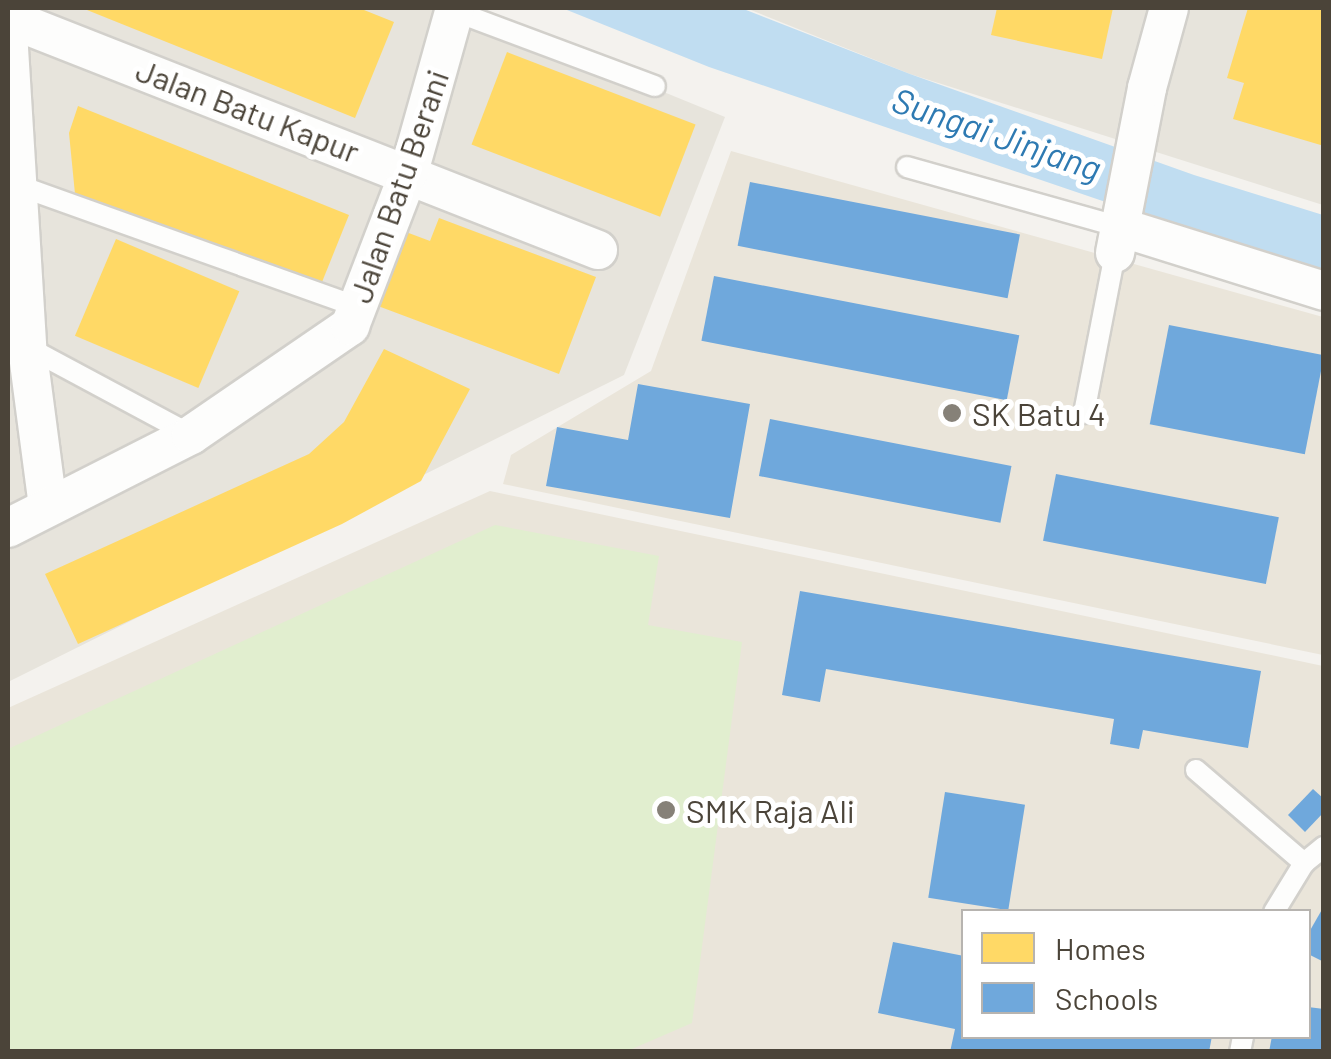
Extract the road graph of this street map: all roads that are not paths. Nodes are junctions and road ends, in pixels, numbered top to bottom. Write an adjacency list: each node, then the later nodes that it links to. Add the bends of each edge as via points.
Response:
1 (1170, 8): 9 (street)
2 (452, 9): 5 (lane); 7 (street, Jalan Batu Berani)
3 (8, 18): 7 (street, Jalan Batu Kapur)
4 (8, 32): 8 (street)
5 (655, 86)
6 (907, 167): 9 (lane)
7 (409, 172): 10 (street, Jalan Batu Kapur); 12 (street, Jalan Batu Berani)
8 (17, 185): 12 (lane); 13 (street)
9 (1119, 228): 11 (street); 14 (lane)
10 (598, 250)
11 (1324, 291)
12 (358, 307): 15 (street, Jalan Batu Berani, via 350,326)
13 (26, 347): 15 (lane); 16 (street)
14 (1084, 413)
15 (191, 436): 16 (street, Jalan Batu Berani)
16 (48, 507): 17 (street, Jalan Batu Berani)
17 (8, 528)
18 (1196, 770): 20 (lane)
19 (1324, 847): 20 (lane)
20 (1304, 863): 21 (lane)
21 (1276, 909)

